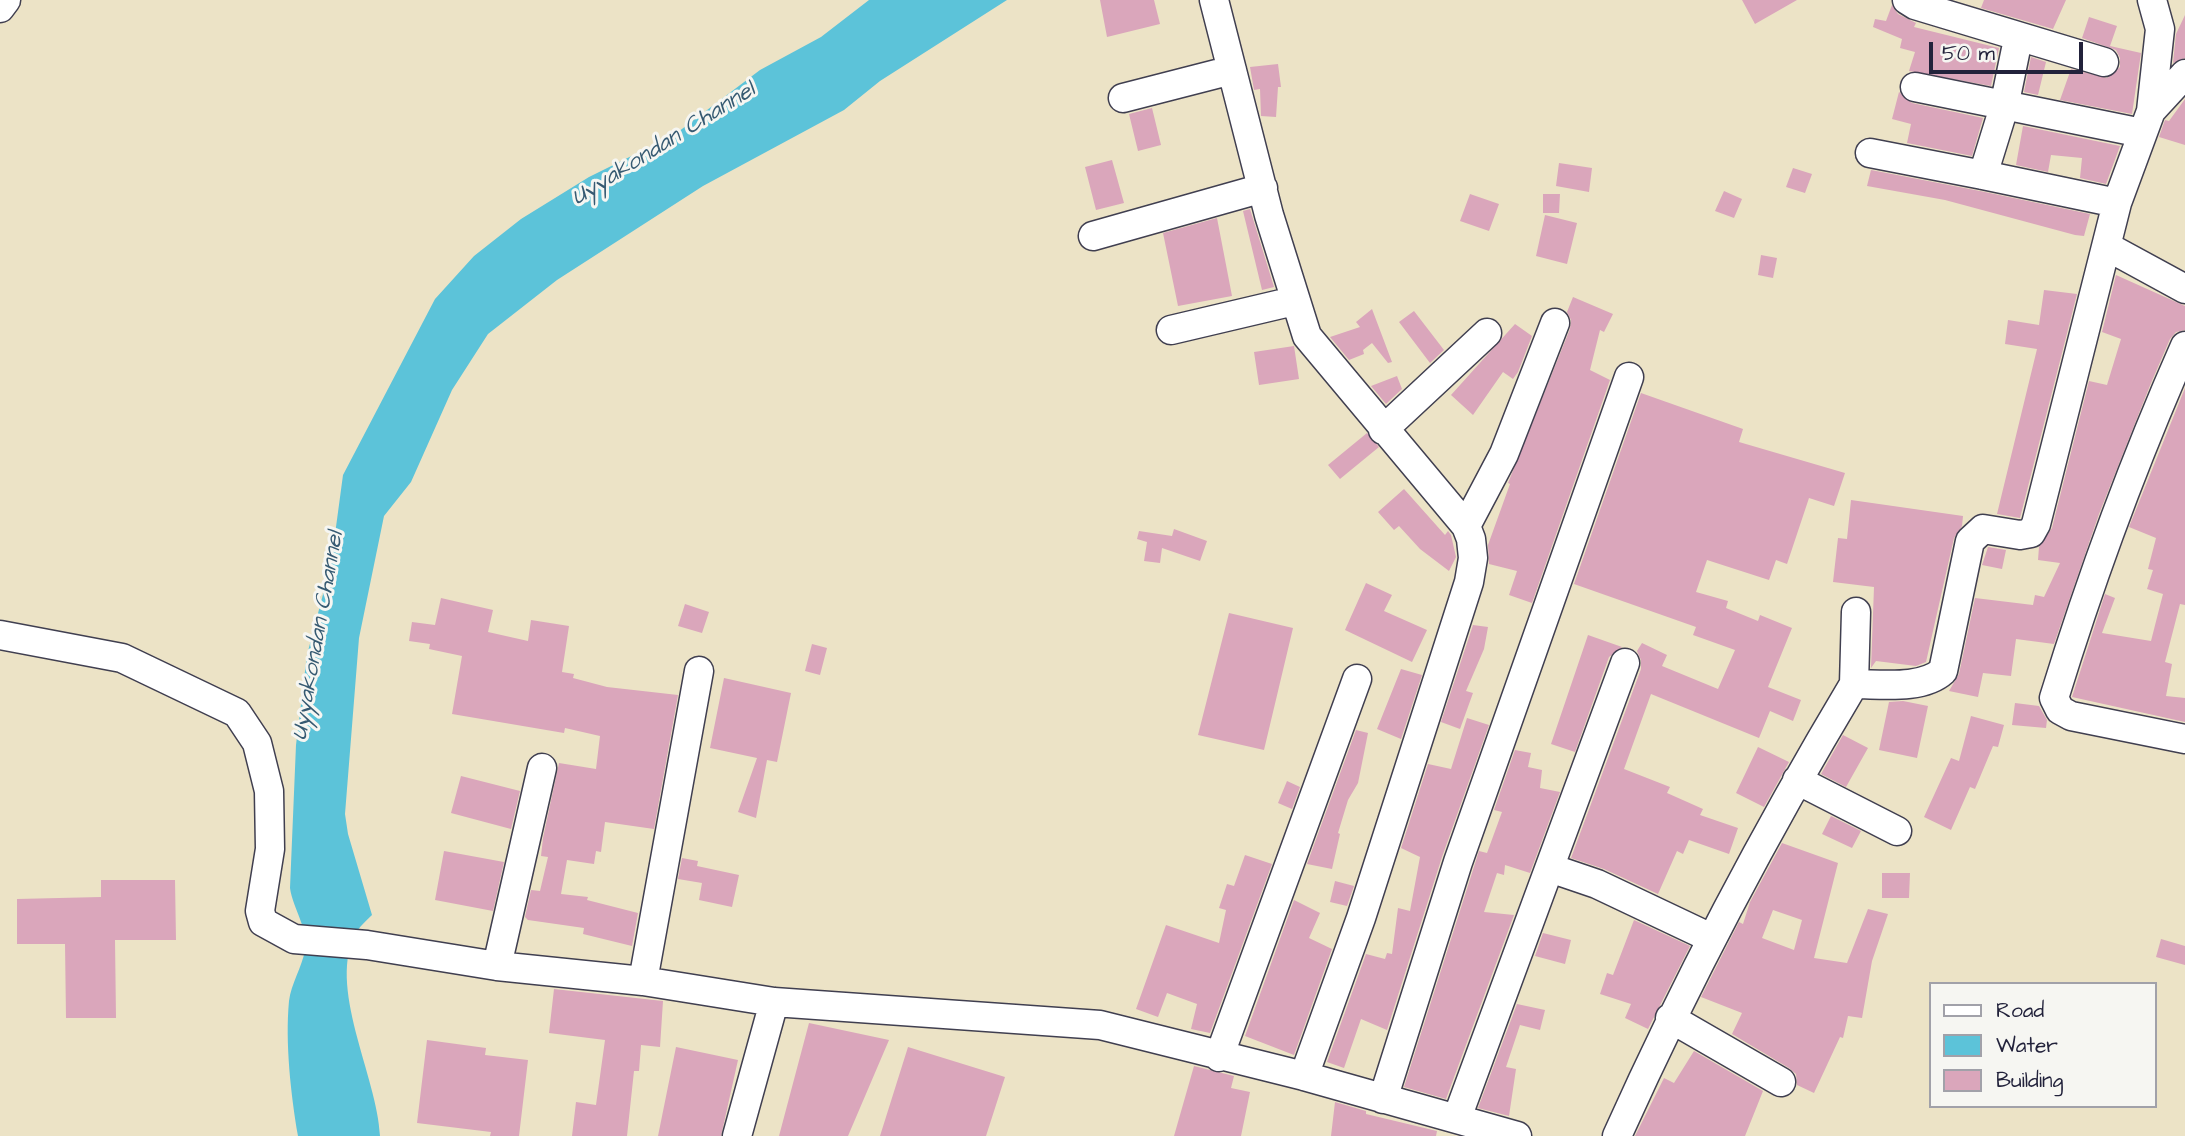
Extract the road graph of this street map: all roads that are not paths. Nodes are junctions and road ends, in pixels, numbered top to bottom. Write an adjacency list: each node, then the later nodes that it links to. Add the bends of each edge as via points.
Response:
1 (6, 0): 5 (street)
2 (1214, 0): 8 (street)
3 (1907, 0): 6 (street)
4 (2152, 0): 13 (street, via 2160,30)
5 (0, 8)
6 (2018, 39): 7 (street); 12 (street)
7 (2104, 62)
8 (1232, 69): 11 (street); 16 (street)
9 (2185, 74): 13 (street)
10 (1915, 87): 12 (street)
11 (1123, 98)
12 (2004, 107): 13 (street); 15 (street)
13 (2146, 122): 17 (street)
14 (1870, 153): 15 (street)
15 (1983, 175): 17 (street)
16 (1262, 188): 18 (street); 21 (street)
17 (2117, 203): 19 (street)
18 (1093, 236)
19 (2108, 247): 20 (street); 34 (street, via 2031,533 1983,529 1970,541 1943,671 1935,679)
20 (2185, 289)
21 (1294, 300): 23 (street); 27 (street, via 1307,336)
22 (1555, 323): 28 (street, via 1504,454)
23 (1171, 330)
24 (1486, 333): 27 (street)
25 (2185, 347): 35 (street, via 2147,430 2085,597 2054,698 2060,710 2071,716)
26 (1629, 377): 48 (street, via 1458,862)
27 (1384, 430): 28 (street)
28 (1466, 526): 46 (street, via 1473,558 1469,582 1361,918)
29 (1856, 612): 34 (street)
30 (0, 635): 41 (street, via 122,658 237,713 257,743 269,790 270,849 262,922 293,939 367,945)
31 (1625, 663): 39 (street)
32 (699, 671): 42 (street)
33 (1357, 679): 45 (street)
34 (1854, 684): 37 (street)
35 (2185, 739)
36 (542, 768): 41 (street)
37 (1797, 780): 38 (street); 40 (street)
38 (1897, 831)
39 (1550, 868): 40 (street, via 1597,884); 49 (street)
40 (1711, 938): 44 (street)
41 (497, 966): 42 (street)
42 (643, 981): 43 (street)
43 (774, 1002): 45 (street, via 1100,1025); 50 (street)
44 (1670, 1018): 47 (street); 52 (street)
45 (1219, 1057): 46 (street)
46 (1304, 1076): 48 (street)
47 (1781, 1082)
48 (1383, 1100): 49 (street)
49 (1457, 1118): 51 (street)
50 (737, 1136)
51 (1517, 1136)
52 (1616, 1136)

